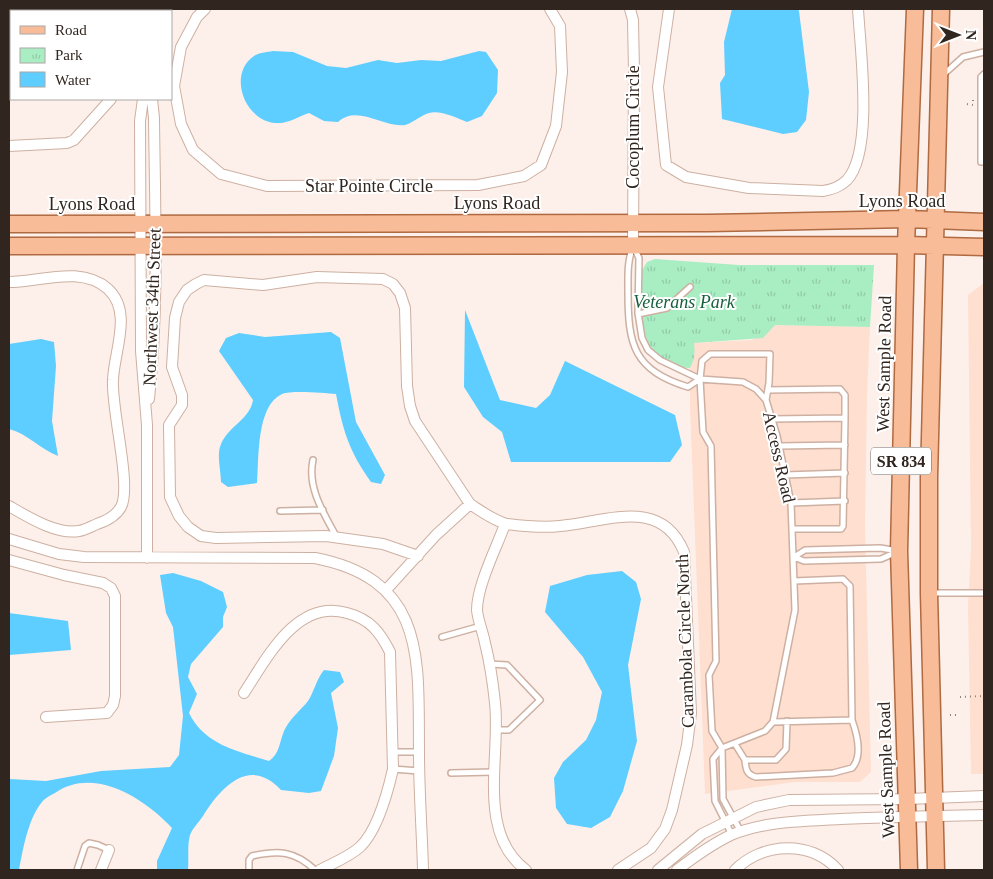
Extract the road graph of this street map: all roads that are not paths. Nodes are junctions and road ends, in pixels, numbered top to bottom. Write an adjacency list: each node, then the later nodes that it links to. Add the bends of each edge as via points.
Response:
1 (205, 9): 2 (street, Star Pointe Circle, via 181,47 174,86 181,124 193,150 221,174 266,186 478,185 524,176 541,165 556,126 562,72 560,26)
2 (550, 9)
3 (630, 9): 19 (street, Cocoplum Circle, via 634,71)
4 (669, 9): 5 (street, Cocoplum Circle, via 658,87 666,165 686,177 749,188 822,191 847,180 855,166 865,117)
5 (858, 9)
6 (916, 9): 16 (main road, West Sample Road / SR 834)
7 (941, 9): 10 (main road, SR 834)
8 (984, 52): 10 (lane, via 963,57)
9 (984, 74): 15 (lane, via 981,153 981,162)
10 (940, 78): 17 (main road, SR 834)
11 (110, 100): 14 (street, via 74,140)
12 (143, 100): 21 (street, Northwest 34th Street, via 140,121)
13 (152, 100): 21 (street, Northwest 34th Street, via 154,118)
14 (9, 146)
15 (984, 162)
16 (908, 219): 17 (main road, Lyons Road); 19 (main road, Lyons Road); 22 (main road, West Sample Road / SR 834)
17 (938, 221): 18 (main road, Lyons Road); 26 (main road, SR 834)
18 (984, 222)
19 (633, 223): 21 (main road, Lyons Road); 25 (street, Cocoplum Circle)
20 (9, 224): 21 (main road, Lyons Road)
21 (147, 224): 24 (street, Northwest 34th Street); 24 (street, Northwest 34th Street)
22 (906, 245): 25 (main road); 26 (main road); 52 (main road, West Sample Road / SR 834)
23 (9, 246): 24 (main road)
24 (148, 246): 25 (main road); 36 (street, Northwest 34th Street, via 154,354); 36 (street, Northwest 34th Street, via 140,351)
25 (632, 246): 30 (lane, Access Road, via 639,258); 31 (lane, Access Road, via 628,259 628,316 631,341 637,355 669,381 688,387)
26 (935, 246): 27 (main road); 60 (main road, SR 834)
27 (984, 247)
28 (9, 282): 45 (street, via 82,277 107,289 115,298 121,325 112,380 124,493 116,514 78,531 59,529)
29 (690, 287): 30 (lane, via 667,308)
30 (638, 314): 31 (lane, Access Road, via 642,338 648,350 660,360)
31 (700, 379): 32 (lane, via 702,361 710,354 770,354); 33 (lane, Access Road, via 743,382); 71 (lane, via 703,432 711,446 716,661 709,675 709,684 712,731)
32 (768, 390): 33 (lane); 34 (lane, via 840,389 845,395)
33 (766, 400): 35 (lane, Access Road)
34 (845, 418): 35 (lane); 37 (lane)
35 (772, 419): 38 (lane, Access Road)
36 (147, 425): 55 (street, Northwest 34th Street)
37 (845, 445): 38 (lane); 40 (lane)
38 (779, 446): 41 (lane, Access Road)
39 (313, 460): 46 (lane, via 312,486)
40 (845, 473): 41 (lane); 42 (lane)
41 (785, 475): 43 (lane, Access Road)
42 (845, 501): 43 (lane); 49 (lane, via 845,523 841,529)
43 (791, 503): 49 (lane, Access Road)
44 (470, 504): 48 (street, Carambola Circle North); 50 (street, via 415,421 407,386 404,308 400,293 393,284 383,279 317,277 263,285 204,280 196,284 179,302 175,318 172,367 182,404 169,425 170,497 178,516 201,536 216,538); 53 (street)
45 (9, 506)
46 (322, 510): 47 (lane); 50 (lane)
47 (280, 511)
48 (505, 524): 61 (street, via 480,592 477,609); 94 (street, Carambola Circle North, via 558,527 634,516 652,518 668,527 680,541 684,552 690,713 687,745 665,829 651,848)
49 (792, 529): 54 (lane, Access Road)
50 (336, 537): 53 (street, via 383,544)
51 (9, 539): 55 (street, via 59,554)
52 (899, 551): 54 (lane, via 880,548 805,550); 54 (lane, via 881,559 804,561); 81 (main road, West Sample Road / SR 834)
53 (418, 556): 58 (street)
54 (794, 557): 57 (lane, Access Road)
55 (147, 558): 58 (street, via 315,558 342,563 364,573)
56 (9, 560): 65 (street, via 104,583 116,596 116,696 113,705 107,713)
57 (794, 580): 66 (lane, via 843,579 850,586); 68 (lane, Access Road, via 795,610)
58 (386, 590): 73 (street, via 407,620 414,646 418,678)
59 (984, 593): 60 (lane)
60 (929, 594): 80 (main road, SR 834)
61 (480, 626): 62 (lane); 63 (street)
62 (442, 636)
63 (490, 664): 69 (street); 69 (lane, via 507,665 540,700 509,730)
64 (244, 693): 72 (street, via 274,647 298,623 325,610 358,616 383,637 390,652)
65 (46, 717)
66 (852, 720): 67 (lane); 74 (lane, via 858,756 852,768 833,773 756,777 749,775)
67 (787, 721): 68 (lane); 74 (lane, via 786,749 782,755 776,760)
68 (772, 722): 70 (lane, via 766,731)
69 (496, 730): 77 (street)
70 (735, 744): 71 (lane); 74 (lane)
71 (722, 748): 84 (lane, via 723,799); 84 (lane, via 713,760 713,783 715,801)
72 (393, 752): 73 (lane); 75 (street)
73 (418, 752): 76 (street)
74 (745, 760)
75 (393, 769): 76 (lane); 91 (street, via 368,838 360,848)
76 (419, 771): 92 (street)
77 (493, 772): 78 (lane); 93 (street, via 499,833 506,850)
78 (451, 773)
79 (984, 796): 80 (street)
80 (934, 798): 81 (street); 83 (main road, SR 834)
81 (908, 808): 83 (street); 84 (street, via 789,800 756,806); 85 (street, via 762,826); 99 (main road, West Sample Road / SR 834)
82 (984, 815): 83 (street)
83 (935, 816): 100 (main road, SR 834)
84 (729, 819): 85 (lane); 85 (lane); 95 (street, via 702,834)
85 (736, 834): 96 (street, via 708,848)
86 (109, 850): 87 (lane, via 89,843 85,846); 88 (street)
87 (78, 870)
88 (100, 870)
89 (250, 870): 90 (lane, via 252,856 293,854 303,858)
90 (315, 870)
91 (320, 870)
92 (423, 870)
93 (526, 870)
94 (618, 870)
95 (658, 870)
96 (677, 870)
97 (735, 870): 98 (street, via 759,852 779,848 818,854)
98 (838, 870)
99 (909, 870)
100 (936, 870)

